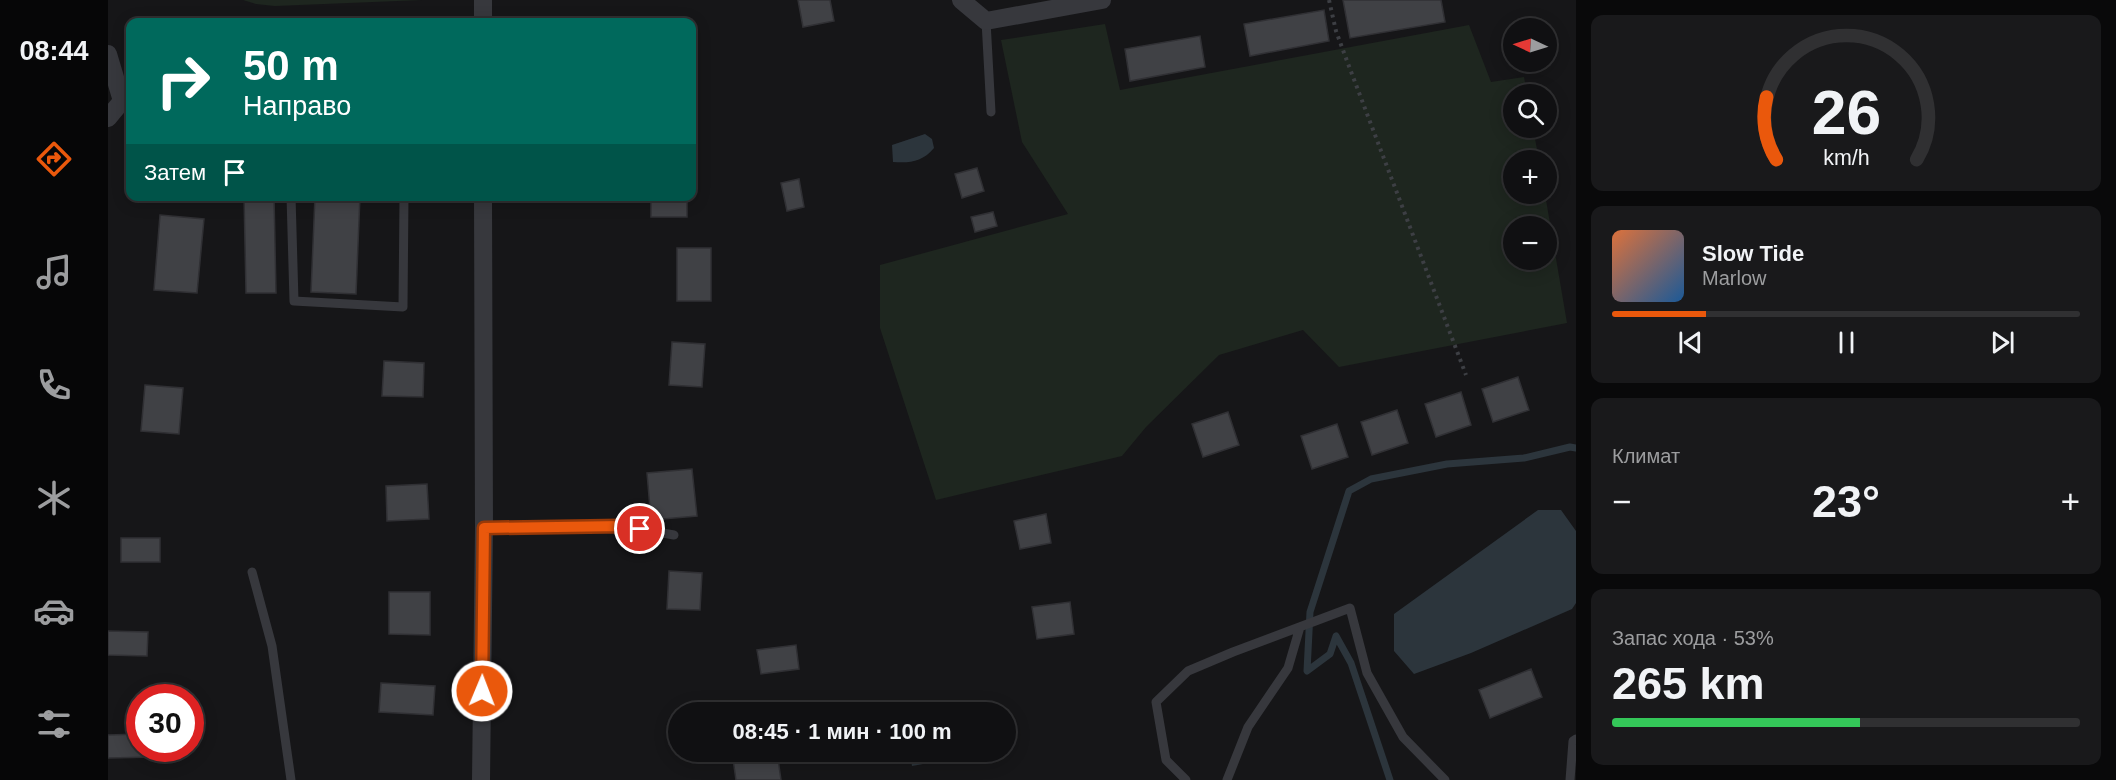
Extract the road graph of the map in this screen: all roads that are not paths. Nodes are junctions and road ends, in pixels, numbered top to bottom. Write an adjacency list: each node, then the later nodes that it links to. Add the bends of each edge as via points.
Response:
1 (483, 0): 4 (street)
2 (961, 0): 5 (street)
3 (1102, 0): 5 (street)
4 (483, 18)
5 (986, 21): 7 (lane)
6 (108, 54): 8 (street, via 122,101)
7 (991, 112)
8 (108, 118)
9 (291, 201): 10 (lane, via 294,301 404,306)
10 (404, 201)
11 (483, 201): 12 (street)
12 (484, 528): 13 (lane, via 622,526); 18 (street)
13 (674, 535)
14 (252, 572): 17 (lane, via 272,646)
15 (1300, 627): 19 (lane, via 1188,671 1156,702 1166,760); 20 (lane, via 1288,668 1248,727); 21 (lane, via 1350,608 1367,673 1403,737)
16 (1576, 739): 22 (lane)
17 (291, 780)
18 (481, 780)
19 (1186, 780)
20 (1227, 780)
21 (1445, 780)
22 (1570, 780)

